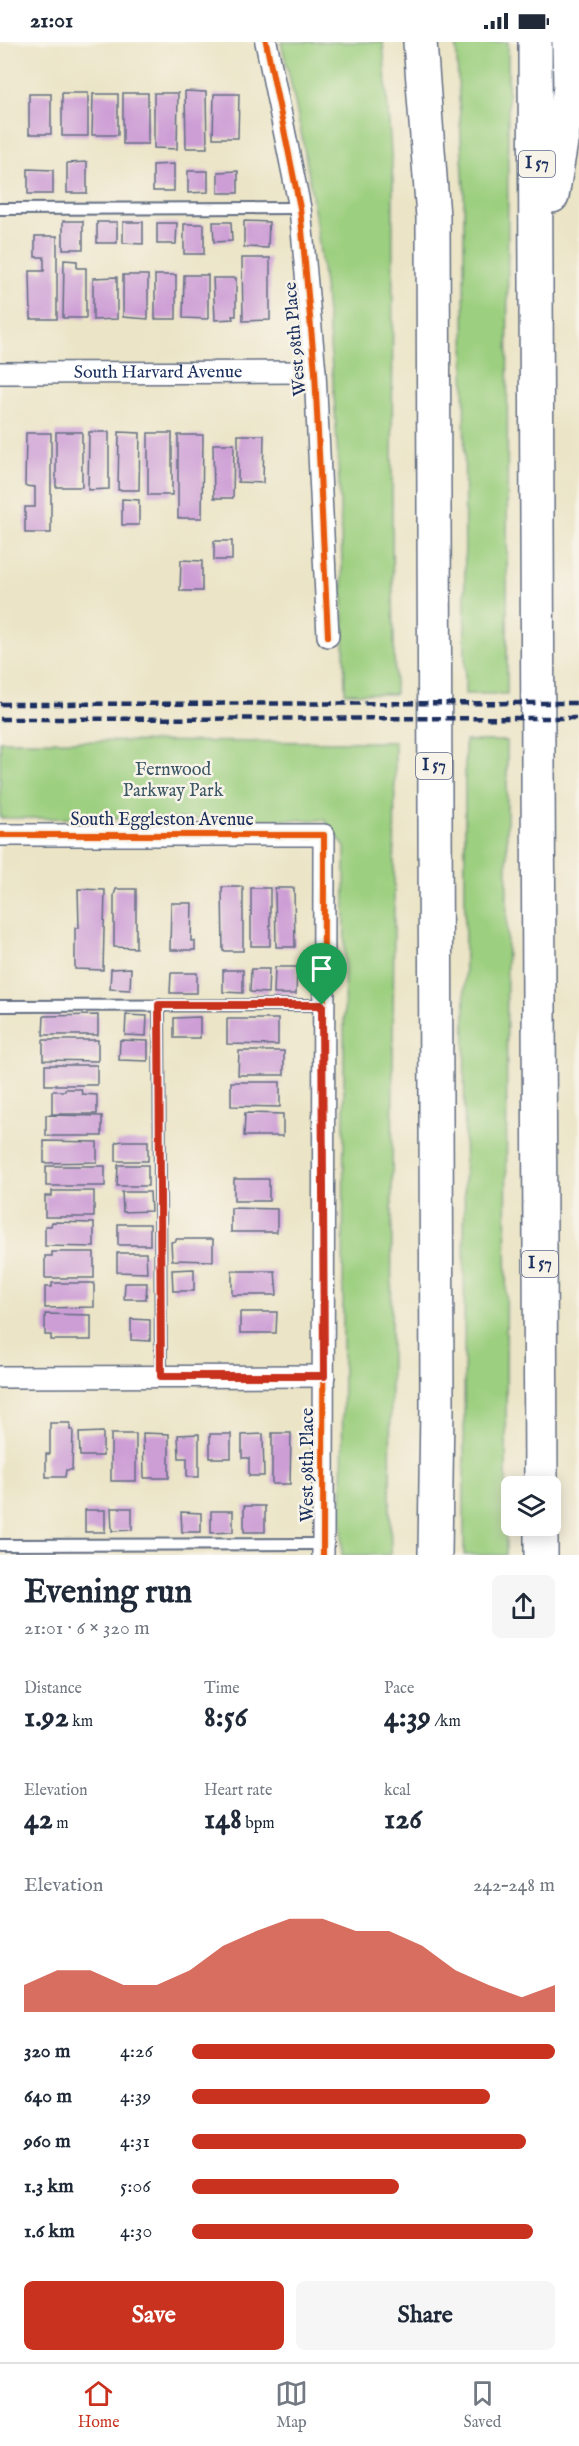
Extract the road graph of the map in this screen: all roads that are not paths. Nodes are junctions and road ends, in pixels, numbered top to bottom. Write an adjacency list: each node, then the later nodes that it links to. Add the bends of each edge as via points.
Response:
1 (266, 42): 5 (street, West 98th Place)
2 (420, 42): 20 (highway, I 57, via 433,217)
3 (535, 42): 7 (highway, I 57)
4 (569, 42): 7 (highway, via 570,87)
5 (300, 208): 6 (lane); 8 (street, West 98th Place)
6 (0, 209)
7 (538, 286): 19 (highway, I 57)
8 (315, 372): 9 (street, South Harvard Avenue); 10 (street, West 98th Place)
9 (0, 373)
10 (328, 636)
11 (0, 835): 12 (street, South Eggleston Avenue)
12 (324, 835): 14 (street, West 98th Place)
13 (159, 1005): 14 (lane); 15 (lane); 16 (lane)
14 (322, 1005): 17 (street, West 98th Place)
15 (0, 1006)
16 (161, 1376): 17 (street); 18 (street)
17 (324, 1376): 23 (street, West 98th Place)
18 (0, 1377)
19 (541, 1476)
20 (435, 1491): 24 (highway); 25 (highway, I 57)
21 (541, 1536): 26 (highway)
22 (0, 1545): 23 (lane)
23 (322, 1550)
24 (430, 1555)
25 (435, 1555)
26 (541, 1555)

